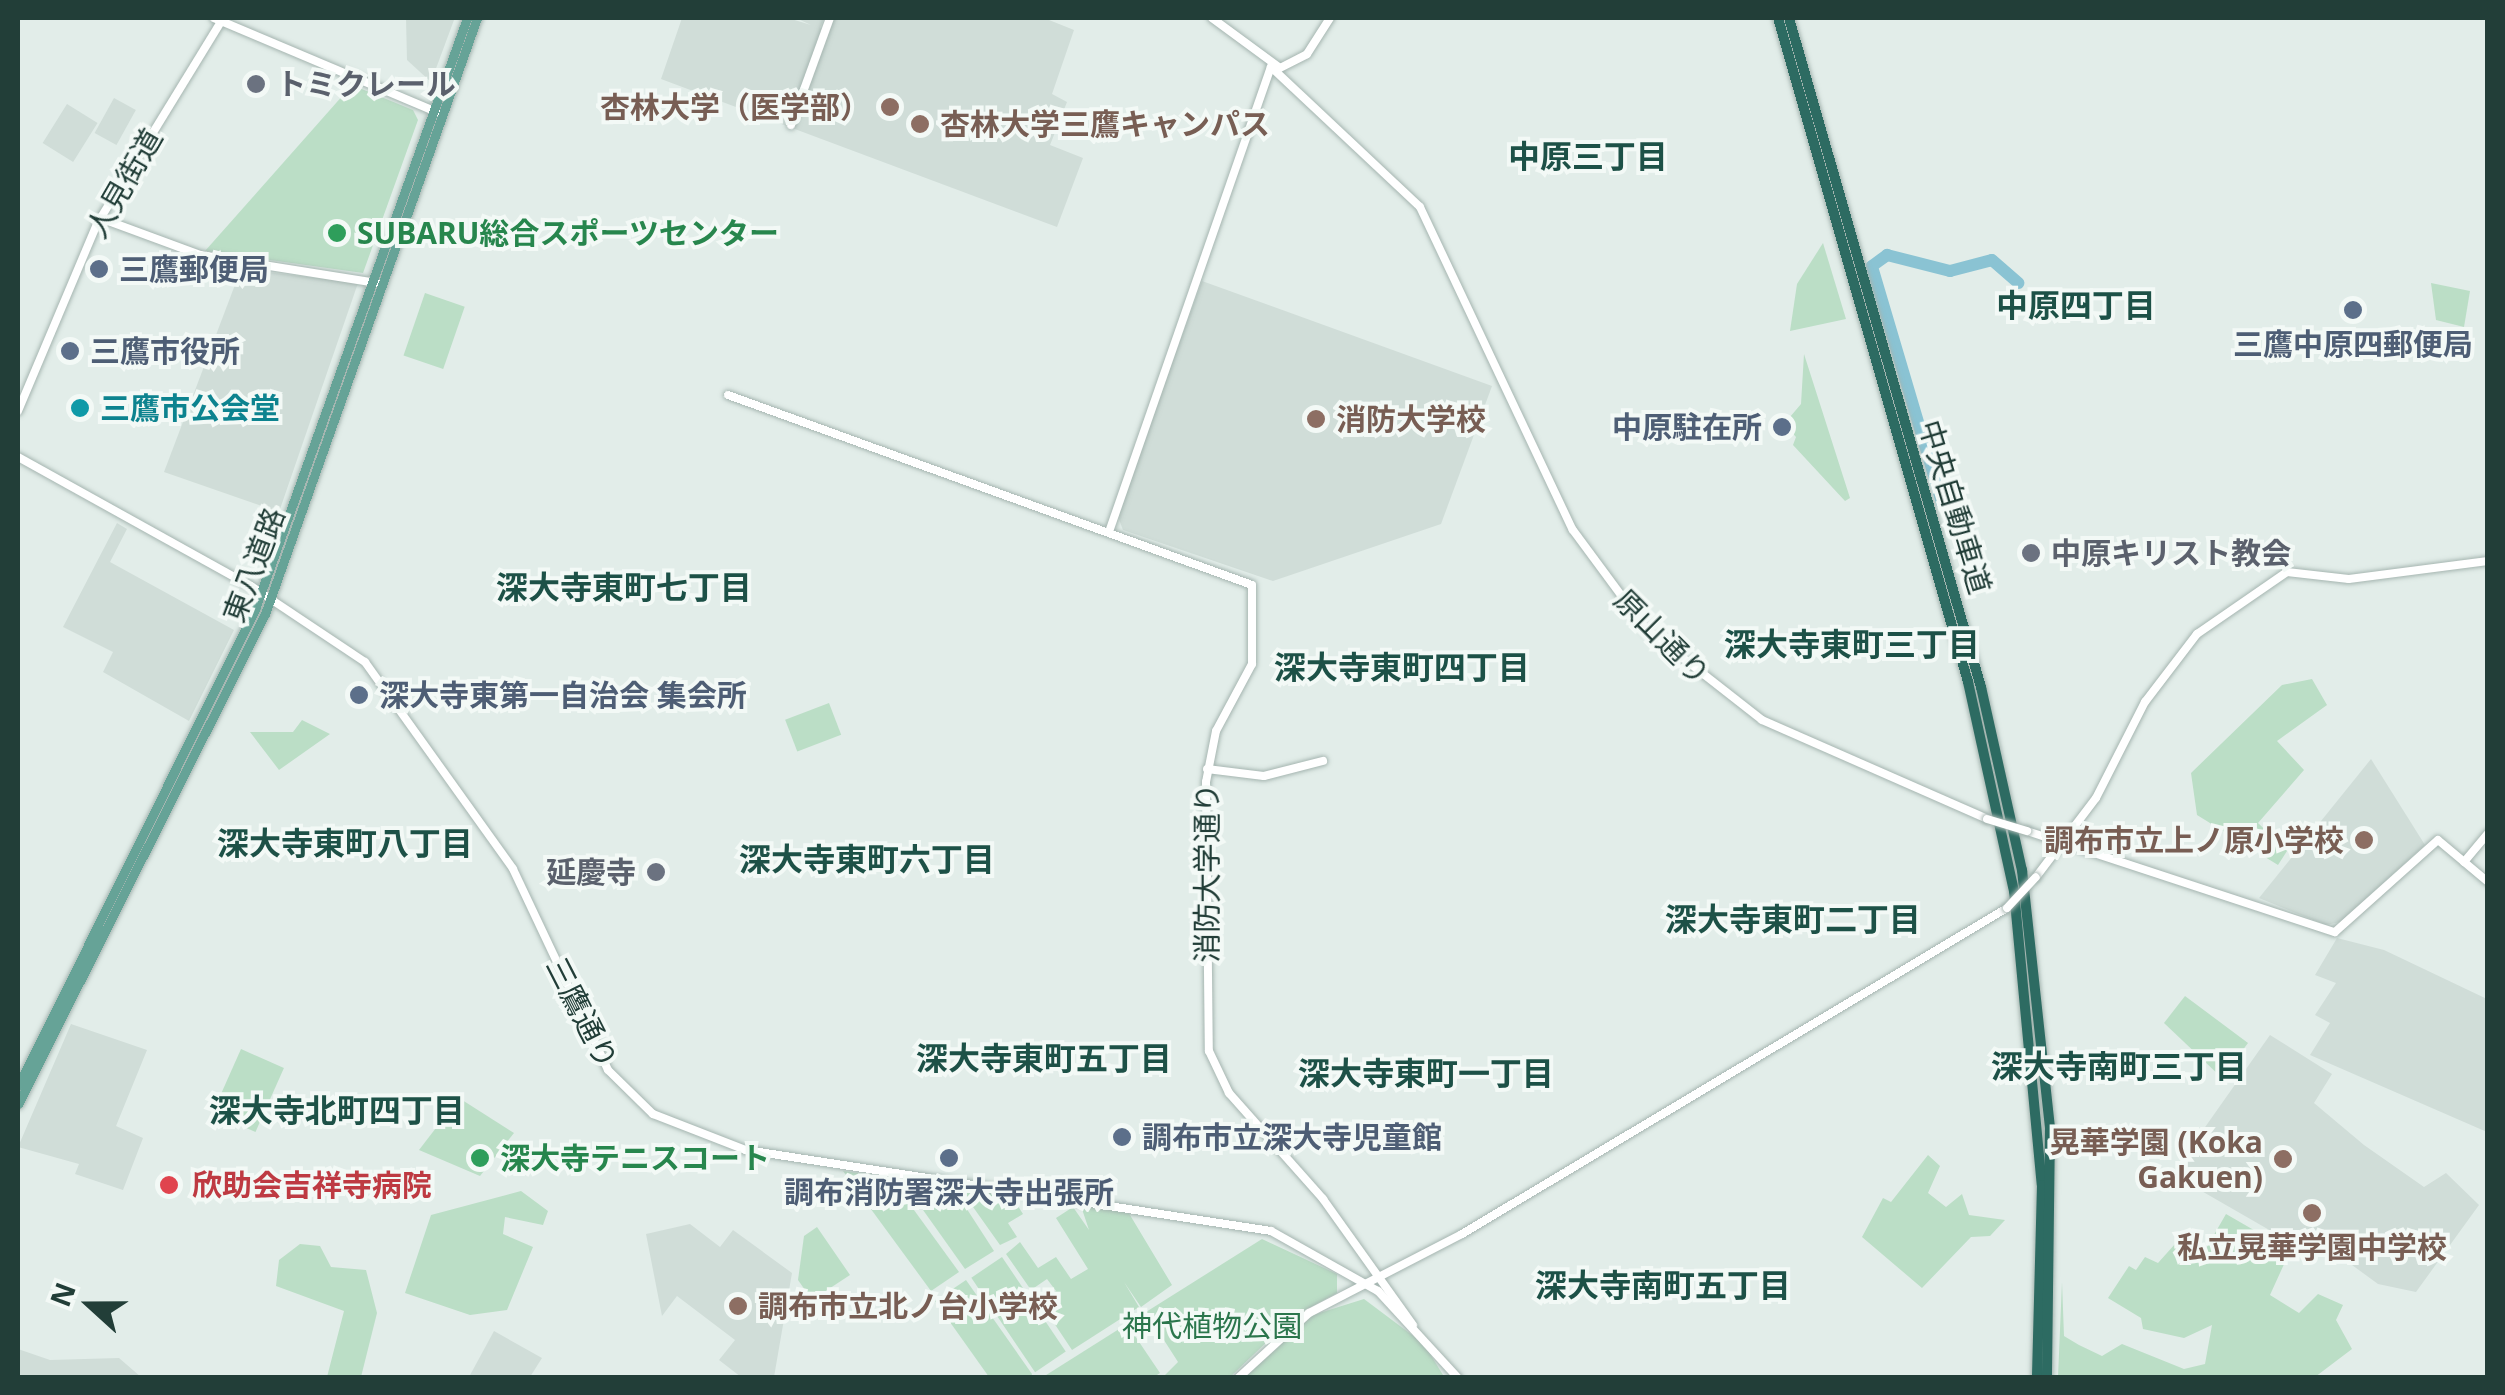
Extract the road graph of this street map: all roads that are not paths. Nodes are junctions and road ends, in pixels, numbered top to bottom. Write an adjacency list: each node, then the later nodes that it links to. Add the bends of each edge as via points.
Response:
1 (468, 18): 10 (main road, 東八道路)
2 (477, 18): 10 (main road, 東八道路)
3 (830, 18): 11 (street)
4 (1212, 18): 9 (street, 原山通り)
5 (1330, 18): 9 (street, via 1307,54)
6 (1778, 18): 18 (highway, 中央自動車道)
7 (1789, 18): 18 (highway, 中央自動車道)
8 (219, 19): 10 (street); 12 (street, 人見街道)
9 (1271, 67): 17 (street); 24 (street, 原山通り, bridge, via 1420,207 1573,530 1646,629 1762,720 1986,819)
10 (437, 112): 13 (main road, 東八道路)
11 (791, 125)
12 (100, 218): 13 (street, via 200,256); 15 (street, 人見街道)
13 (377, 282): 20 (main road, 東八道路)
14 (728, 395): 17 (street)
15 (18, 411)
16 (18, 457): 20 (street, 三鷹通り)
17 (1110, 528): 22 (street, 消防大学通り, via 1252,584 1252,664 1216,732)
18 (1933, 536): 34 (highway, 中央自動車道, via 1997,801 2027,984 2042,1185); 35 (highway, 中央自動車道, via 2000,765 2036,965 2052,1164)
19 (2488, 560): 24 (street, via 2349,579 2287,572 2191,640)
20 (266, 597): 27 (main road, 東八道路); 28 (main road, 東八道路); 30 (street, 三鷹通り, via 347,646 397,699 513,869 591,1044 653,1114 706,1142 746,1150 1239,1223 1303,1244)
21 (1323, 762): 22 (street, via 1264,776)
22 (1207, 769): 29 (street, 消防大学通り, via 1212,1060 1230,1092)
23 (2488, 833): 25 (street)
24 (2063, 842): 25 (street, 原山通り, via 2335,932 2438,840); 29 (street, bridge, via 2007,908)
25 (2464, 862): 26 (street)
26 (2488, 882)
27 (18, 1086)
28 (18, 1104)
29 (1382, 1277): 30 (street); 31 (street, 消防大学通り)
30 (1368, 1283): 31 (street, 三鷹通り); 32 (street, via 1309,1313)
31 (1413, 1325): 33 (street, 三鷹通り)
32 (1238, 1378)
33 (1458, 1378)
34 (2036, 1378)
35 (2048, 1378)

